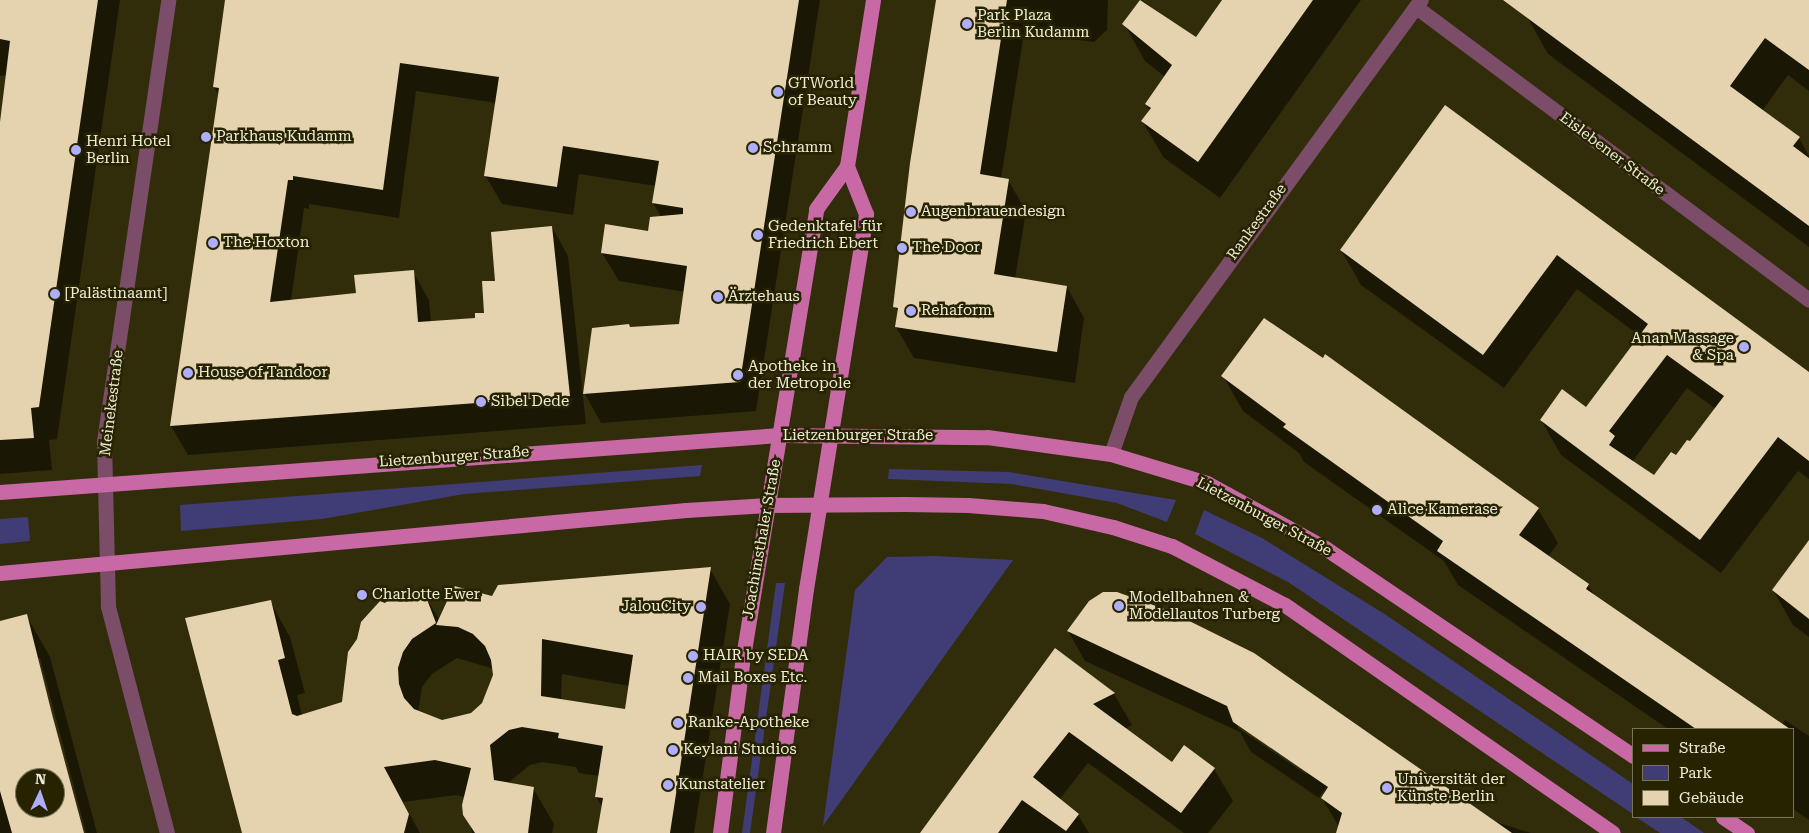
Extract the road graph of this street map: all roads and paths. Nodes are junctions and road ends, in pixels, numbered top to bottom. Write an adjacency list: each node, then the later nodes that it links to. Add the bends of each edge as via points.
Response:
1 (168, 0): 9 (street, Meinekestraße, via 104,441)
2 (873, 0): 4 (main road, Joachimsthaler Straße)
3 (1419, 4): 5 (street, Eislebener Straße); 8 (street, Rankestraße, via 1131,397)
4 (847, 166): 6 (main road, Joachimsthaler Straße, via 816,209); 7 (main road, via 866,214)
5 (1809, 300)
6 (780, 435): 7 (main road, Lietzenburger Straße); 9 (main road, Lietzenburger Straße); 12 (main road, Joachimsthaler Straße)
7 (833, 435): 8 (main road, Lietzenburger Straße, via 986,437); 11 (main road)
8 (1111, 454): 15 (main road, Lietzenburger Straße, via 1207,483 1325,548)
9 (105, 482): 10 (main road, Lietzenburger Straße); 13 (street, Meinekestraße)
10 (0, 492)
11 (821, 504): 12 (main road); 19 (main road); 20 (main road, via 968,505 1043,511 1113,527 1172,546 1284,605)
12 (768, 505): 13 (main road); 18 (main road, Joachimsthaler Straße, via 742,663)
13 (107, 564): 14 (main road); 17 (street, Meinekestraße, via 108,606)
14 (0, 574)
15 (1632, 755)
16 (1724, 818): 21 (main road)
17 (167, 833)
18 (720, 833)
19 (773, 833)
20 (1613, 833)
21 (1747, 833)

